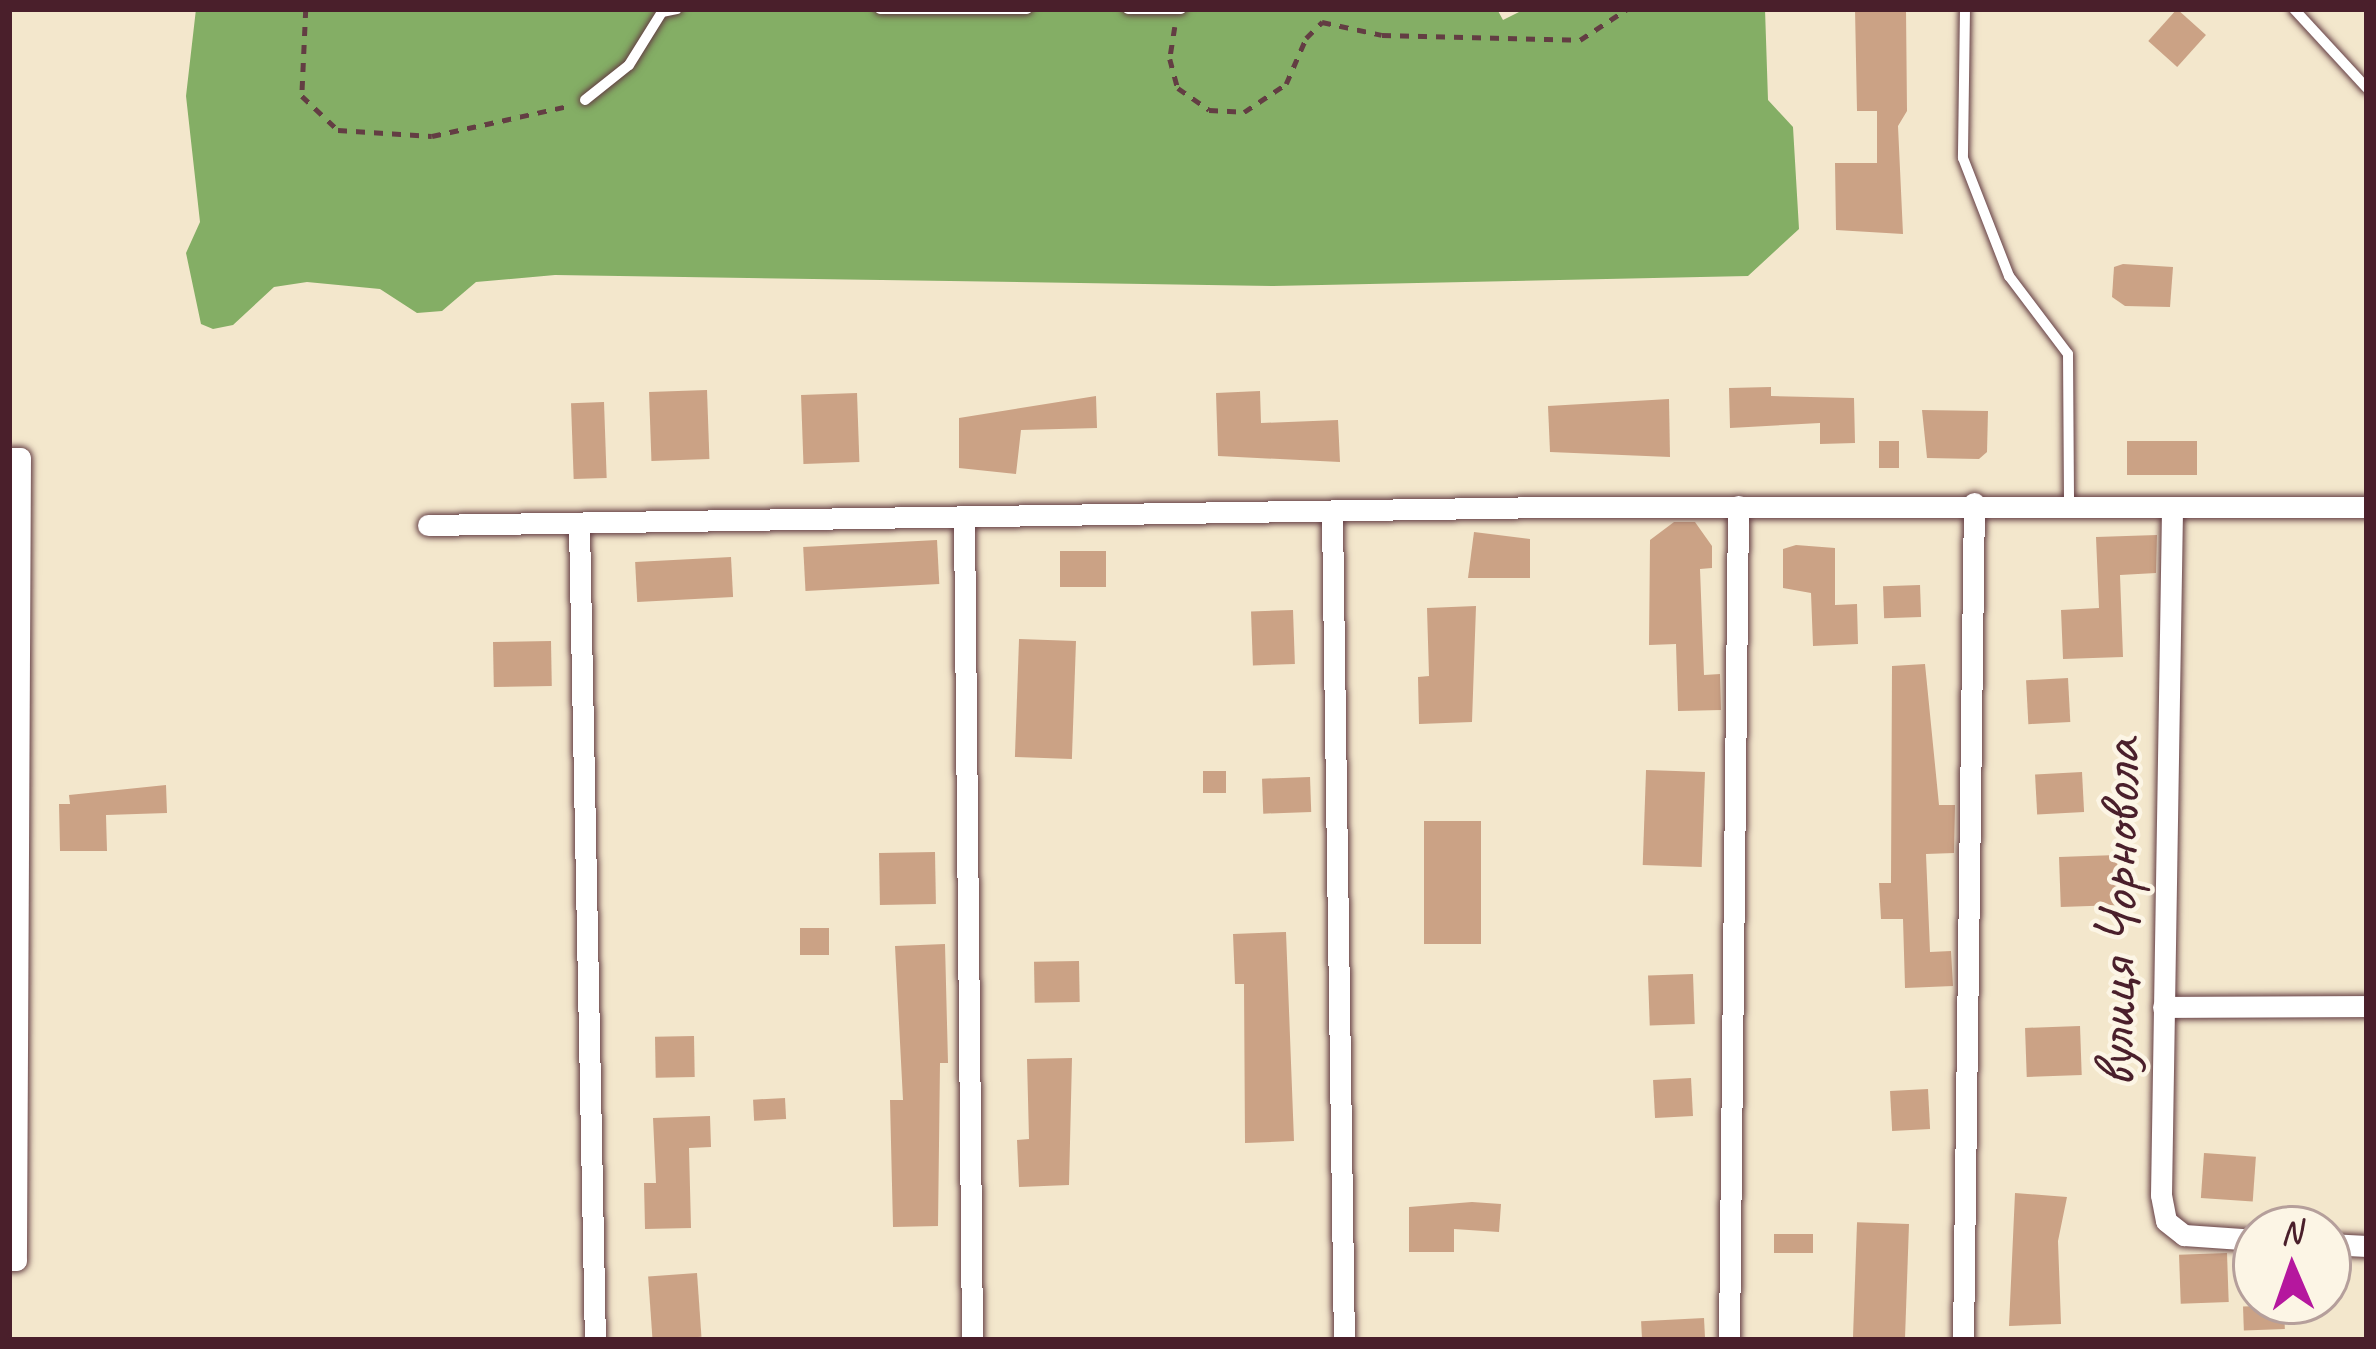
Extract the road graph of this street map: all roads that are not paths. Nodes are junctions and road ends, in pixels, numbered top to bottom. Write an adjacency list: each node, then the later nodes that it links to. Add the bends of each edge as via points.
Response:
1 (677, 9): 9 (lane, via 662,12 628,64)
2 (880, 9): 3 (lane)
3 (1027, 9)
4 (1128, 9): 7 (lane)
5 (1965, 9): 13 (lane, via 1963,158 2009,276 2068,354)
6 (2294, 9): 8 (lane)
7 (1179, 12)
8 (2367, 88)
9 (585, 100)
10 (9, 458): 20 (street, via 20,458)
11 (1974, 503): 12 (street); 13 (street); 30 (street)
12 (1738, 506): 16 (street); 29 (street)
13 (2069, 506): 15 (street)
14 (2367, 507): 15 (street)
15 (2172, 510): 23 (street, вулиця Чорновола)
16 (1333, 516): 17 (street); 28 (street)
17 (964, 518): 19 (street); 27 (street)
18 (428, 525): 19 (street)
19 (579, 525): 26 (street)
20 (13, 732): 21 (street)
21 (13, 968): 25 (street, via 16,1260)
22 (2367, 1006): 23 (street)
23 (2163, 1007): 24 (street, вулиця Чорновола, via 2166,1221 2184,1235)
24 (2232, 1238)
25 (9, 1260)
26 (595, 1340)
27 (972, 1340)
28 (1344, 1340)
29 (1730, 1340)
30 (1963, 1340)

